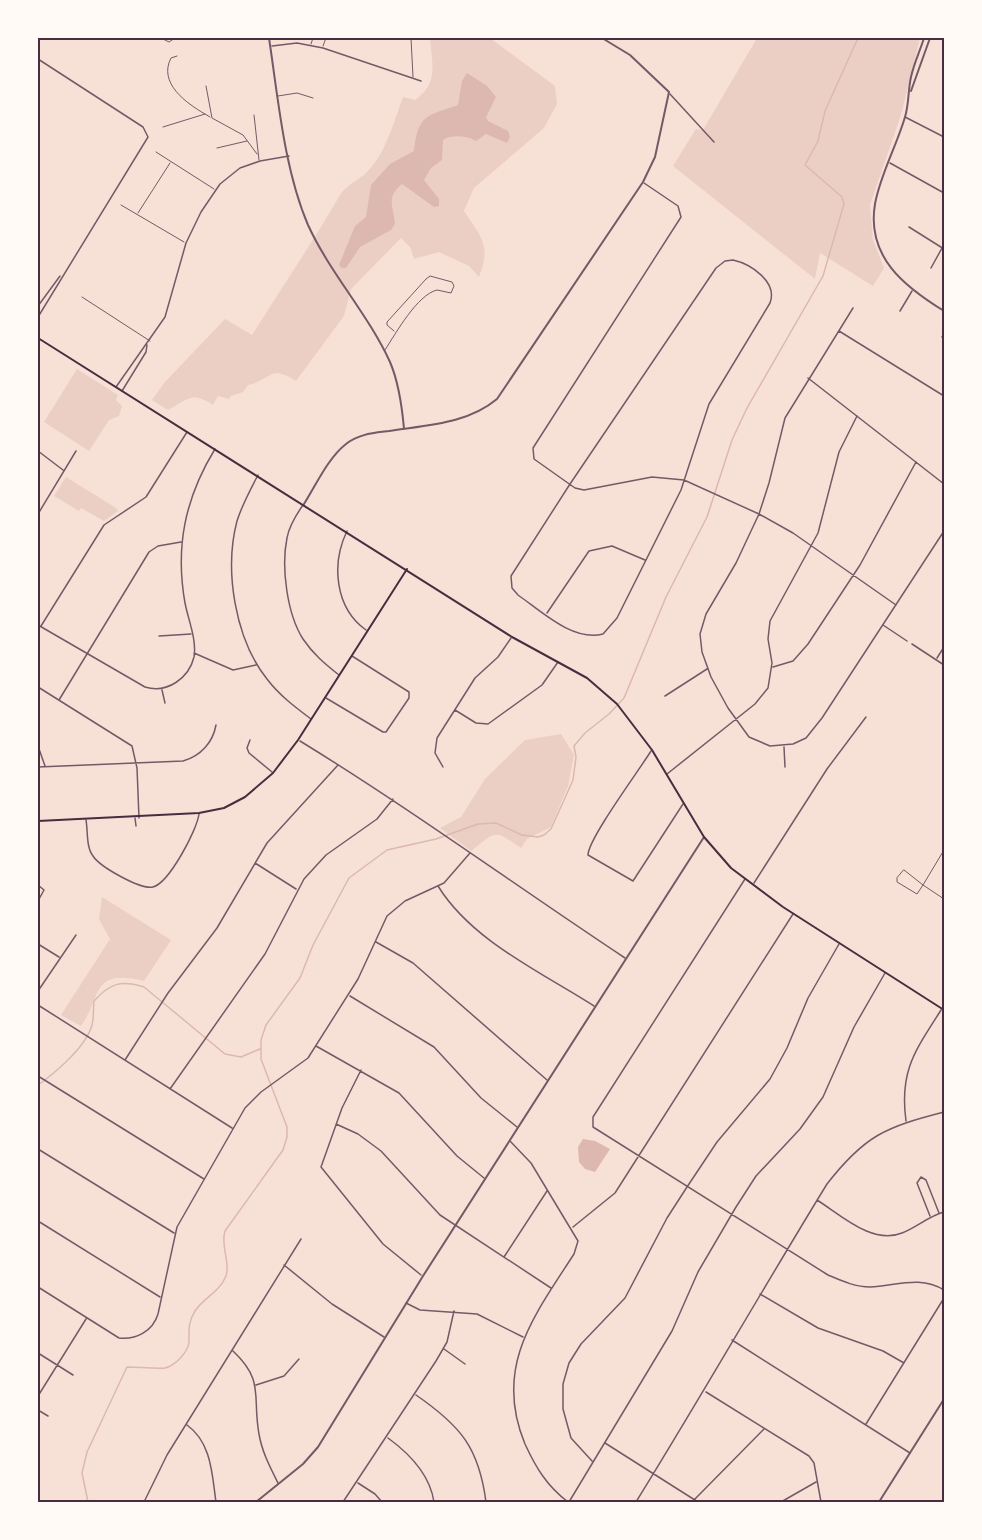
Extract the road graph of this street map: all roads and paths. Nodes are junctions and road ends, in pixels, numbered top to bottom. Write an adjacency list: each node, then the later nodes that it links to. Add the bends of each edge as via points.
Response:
1 (161, 38): 2 (lane, via 168,42)
2 (175, 38)
3 (269, 38): 12 (street)
4 (313, 38): 13 (lane)
5 (326, 38): 14 (lane)
6 (411, 38): 17 (lane)
7 (602, 38): 20 (street, via 630,55)
8 (683, 38): 9 (lane)
9 (694, 38)
10 (924, 38): 21 (street, via 910,79)
11 (930, 38): 21 (street)
12 (270, 46): 13 (street); 22 (street)
13 (310, 46): 14 (street)
14 (323, 48): 17 (street)
15 (177, 56): 24 (lane, via 168,65 169,80 188,103)
16 (38, 59): 48 (street, via 148,132 142,150)
17 (413, 77): 18 (street)
18 (421, 81)
19 (206, 86): 27 (lane)
20 (669, 92): 31 (street); 39 (street, via 655,157)
21 (910, 93): 26 (street)
22 (278, 96): 23 (lane, via 300,94); 35 (street)
23 (313, 98)
24 (205, 114): 27 (lane); 28 (lane)
25 (254, 115): 34 (lane, via 260,142)
26 (905, 117): 29 (street); 38 (street)
27 (212, 118): 30 (lane)
28 (163, 127)
29 (945, 137)
30 (249, 141): 32 (lane); 34 (lane)
31 (714, 142)
32 (217, 148)
33 (156, 152): 36 (lane)
34 (257, 154): 37 (lane)
35 (289, 156): 37 (street); 63 (street, via 305,216)
36 (171, 161): 40 (lane); 43 (lane)
37 (260, 161): 40 (street, via 231,174)
38 (889, 163): 41 (street); 49 (street, via 875,204 875,226 883,256)
39 (643, 182): 69 (street, via 497,399 481,411 454,421); 78 (street, via 678,206 681,217 532,448 537,462)
40 (216, 190): 45 (street)
41 (945, 193)
42 (121, 205): 43 (lane)
43 (136, 214): 45 (lane)
44 (909, 227): 46 (street)
45 (186, 243): 61 (street, via 165,317)
46 (944, 248): 47 (street)
47 (931, 268)
48 (63, 274): 51 (street); 55 (street)
49 (912, 291): 53 (street); 54 (street)
50 (82, 297): 61 (lane)
51 (38, 306)
52 (853, 308): 56 (street)
53 (900, 310)
54 (945, 310)
55 (38, 317)
56 (838, 330): 64 (street); 67 (street)
57 (394, 331): 57 (lane, via 433,291 451,293 452,282 430,276 426,279 387,322); 63 (lane)
58 (945, 334): 59 (street)
59 (942, 337)
60 (38, 338): 65 (main road)
61 (150, 340): 62 (street)
62 (147, 345): 65 (street); 66 (street)
63 (384, 351): 69 (street, via 398,385)
64 (807, 378): 68 (street); 82 (street, via 781,427)
65 (116, 387): 66 (main road)
66 (122, 391): 70 (main road)
67 (945, 396)
68 (857, 416): 74 (street); 86 (street, via 839,452 823,519)
69 (404, 429): 80 (street, via 370,434 346,444)
70 (188, 432): 71 (main road); 93 (street, via 146,497 104,525)
71 (215, 449): 76 (main road); 85 (street, via 198,476)
72 (38, 451): 75 (street)
73 (76, 451): 75 (street)
74 (916, 462): 79 (street); 89 (street)
75 (64, 471): 81 (street)
76 (258, 475): 80 (main road); 106 (street, via 238,518 233,557 239,617)
77 (684, 480): 78 (street, via 652,477 593,490); 78 (street, via 709,404 772,299 771,287 740,262 726,261 716,268); 82 (street); 87 (street)
78 (570, 484): 91 (street, via 517,565 511,581 518,595)
79 (945, 484)
80 (304, 504): 83 (main road); 110 (street, via 286,541 289,598 303,639)
81 (38, 514)
82 (759, 514): 86 (street); 109 (street, via 703,622 700,645)
83 (347, 531): 88 (main road); 94 (street, via 338,554 339,581 350,615)
84 (945, 531): 90 (street)
85 (182, 542): 95 (street, via 181,577); 102 (street, via 158,546 149,552)
86 (811, 545): 89 (street); 108 (street, via 770,621)
87 (645, 560): 91 (street, via 612,546 589,551); 91 (street, via 618,618 603,634 582,635)
88 (407, 569): 94 (main road); 97 (main road)
89 (854, 574): 90 (street); 108 (street, via 800,655 793,662)
90 (896, 605): 92 (street)
91 (546, 614)
92 (883, 625): 98 (street); 125 (street, via 815,728 803,740)
93 (39, 626): 102 (street)
94 (367, 631): 103 (main road)
95 (192, 634): 96 (street); 101 (street)
96 (159, 636)
97 (512, 637): 105 (main road); 117 (street, via 498,657 474,678)
98 (907, 641)
99 (912, 644): 104 (street)
100 (945, 646): 104 (street)
101 (194, 654): 106 (street, via 233,670); 112 (street, via 183,677)
102 (87, 656): 112 (street, via 146,687); 115 (street)
103 (351, 656): 110 (main road); 114 (street, via 409,692 409,698 386,732)
104 (936, 659): 107 (street)
105 (558, 661): 117 (street, via 542,685 488,724 476,723); 126 (main road, via 610,696)
106 (257, 664): 119 (street, via 278,692)
107 (945, 665)
108 (772, 668): 120 (street, via 768,688)
109 (708, 669): 113 (street); 120 (street)
110 (339, 675): 114 (main road)
111 (38, 687): 115 (street)
112 (161, 689): 116 (street)
113 (666, 696)
114 (325, 698): 119 (main road)
115 (59, 700): 127 (street, via 127,742 134,749)
116 (165, 703)
117 (455, 710): 131 (street, via 435,743 435,753)
118 (866, 717): 148 (street, via 827,769)
119 (312, 719): 123 (main road)
120 (735, 720): 125 (street, via 753,740); 134 (street)
121 (216, 724): 127 (street, via 211,740 195,757)
122 (250, 740): 133 (street, via 249,753)
123 (298, 740): 128 (street); 133 (main road)
124 (38, 746): 129 (street)
125 (784, 746): 132 (street)
126 (652, 750): 134 (main road); 136 (street, via 588,855 633,881)
127 (137, 764): 129 (street); 138 (street)
128 (339, 765): 135 (street); 145 (street, via 289,816)
129 (45, 766): 130 (street)
130 (38, 767)
131 (443, 767)
132 (785, 767)
133 (273, 773): 137 (main road, via 246,797 224,808)
134 (666, 774): 136 (main road)
135 (393, 799): 144 (street); 151 (street, via 377,819 326,855)
136 (684, 803): 142 (main road)
137 (200, 813): 138 (main road); 139 (street, via 197,827 168,874 159,885 147,888 137,886 94,857)
138 (137, 818): 139 (main road); 141 (street)
139 (86, 820): 140 (main road)
140 (38, 821)
141 (136, 826)
142 (705, 837): 146 (main road); 160 (street)
143 (945, 850): 149 (lane)
144 (470, 853): 150 (street); 160 (street)
145 (254, 862): 151 (street); 169 (street, via 217,928 163,1000)
146 (746, 879): 148 (main road); 181 (street, via 593,1118 592,1127)
147 (38, 885): 153 (street, via 44,890)
148 (753, 885): 154 (main road)
149 (923, 885): 149 (lane, via 903,870 896,880 917,894); 152 (lane)
150 (437, 886): 156 (street, via 393,911); 166 (street, via 476,930)
151 (297, 890): 173 (street, via 265,954)
152 (945, 899)
153 (38, 901)
154 (793, 914): 158 (main road); 181 (street)
155 (76, 935): 159 (street)
156 (375, 941): 163 (street); 172 (street, via 413,963)
157 (38, 944): 159 (street)
158 (840, 944): 161 (main road); 184 (street, via 808,998 770,1079 721,1136)
159 (60, 958): 162 (street)
160 (626, 959): 166 (street)
161 (885, 973): 167 (main road); 189 (street, via 864,1008 823,1097 800,1129 756,1176)
162 (38, 991)
163 (349, 995): 168 (street); 177 (street, via 434,1047 481,1098)
164 (38, 1005): 169 (street)
165 (945, 1005): 167 (street)
166 (595, 1007): 172 (street)
167 (943, 1010): 175 (street, via 907,1070 903,1098)
168 (316, 1046): 170 (street); 178 (street, via 302,1063 265,1088 245,1108)
169 (125, 1060): 173 (street)
170 (361, 1070): 176 (street); 183 (street, via 404,1097 457,1156)
171 (38, 1076): 182 (street)
172 (548, 1080): 177 (street)
173 (170, 1089): 178 (street)
174 (945, 1112): 175 (street)
175 (906, 1122): 186 (street, via 884,1130 857,1149)
176 (336, 1124): 192 (street, via 381,1151 419,1195); 199 (street, via 321,1168 383,1244)
177 (518, 1128): 179 (street)
178 (233, 1129): 182 (street)
179 (509, 1141): 183 (street); 185 (street, via 525,1154)
180 (38, 1149): 194 (street)
181 (639, 1156): 184 (street); 193 (street, via 609,1199)
182 (204, 1179): 194 (street)
183 (485, 1179): 192 (street)
184 (687, 1187): 189 (street); 233 (street, via 628,1293 581,1344 566,1370 562,1396 568,1430 575,1445)
185 (548, 1190): 193 (street); 197 (street)
186 (817, 1200): 190 (street, via 881,1236 904,1232); 196 (street)
187 (945, 1212): 188 (street)
188 (939, 1213): 190 (street); 190 (street, via 926,1180 919,1178 917,1183)
189 (731, 1215): 196 (street); 231 (street, via 698,1272 672,1331)
190 (930, 1218)
191 (38, 1221): 204 (street)
192 (455, 1226): 197 (street); 199 (street)
193 (572, 1228): 201 (street, via 578,1245)
194 (175, 1233): 204 (street)
195 (301, 1239): 198 (street)
196 (787, 1250): 202 (street, via 828,1275 859,1286 917,1281); 203 (street)
197 (504, 1257): 201 (street)
198 (284, 1265): 210 (street, via 332,1304); 213 (street)
199 (423, 1276): 206 (street)
200 (38, 1287): 208 (street)
201 (552, 1289): 209 (street)
202 (945, 1290)
203 (760, 1294): 211 (street); 216 (street, via 818,1328 876,1348)
204 (161, 1298): 208 (street, via 154,1323 134,1338 119,1338)
205 (945, 1298): 216 (street)
206 (406, 1303): 207 (street, via 420,1310); 210 (street)
207 (454, 1311): 209 (street, via 488,1317); 212 (street)
208 (86, 1319): 218 (street)
209 (523, 1337): 247 (street, via 513,1392 519,1427 542,1478)
210 (385, 1338): 237 (street, via 318,1447)
211 (732, 1340): 221 (street); 228 (street)
212 (443, 1349): 217 (street); 222 (street)
213 (232, 1351): 220 (street, via 252,1371); 227 (street)
214 (38, 1353): 218 (street)
215 (299, 1359): 220 (street, via 277,1381)
216 (904, 1363): 228 (street)
217 (465, 1364)
218 (57, 1365): 219 (street); 223 (street)
219 (73, 1375)
220 (255, 1385): 237 (street, via 259,1434)
221 (705, 1392): 229 (street); 234 (street)
222 (415, 1395): 230 (street); 246 (street, via 440,1411 467,1438 475,1454)
223 (38, 1396)
224 (945, 1399): 232 (street)
225 (38, 1410): 226 (street)
226 (48, 1416)
227 (186, 1424): 240 (street, via 157,1472); 241 (street, via 207,1449)
228 (866, 1424): 232 (street)
229 (764, 1428): 236 (street, via 812,1459); 238 (street)
230 (387, 1438): 235 (street); 245 (street, via 418,1465 429,1483)
231 (603, 1442): 233 (street); 234 (street)
232 (910, 1453): 239 (street)
233 (593, 1461): 247 (street)
234 (653, 1474): 238 (street); 248 (street)
235 (357, 1482): 243 (street); 244 (street)
236 (817, 1482): 250 (street); 251 (street)
237 (278, 1483): 242 (street)
238 (694, 1500): 249 (street)
239 (880, 1501): 252 (street)
240 (144, 1503)
241 (216, 1503)
242 (256, 1503)
243 (343, 1503)
244 (382, 1503)
245 (434, 1503)
246 (486, 1503)
247 (568, 1503)
248 (636, 1503)
249 (698, 1503)
250 (781, 1503)
251 (821, 1503)
252 (886, 1503)

